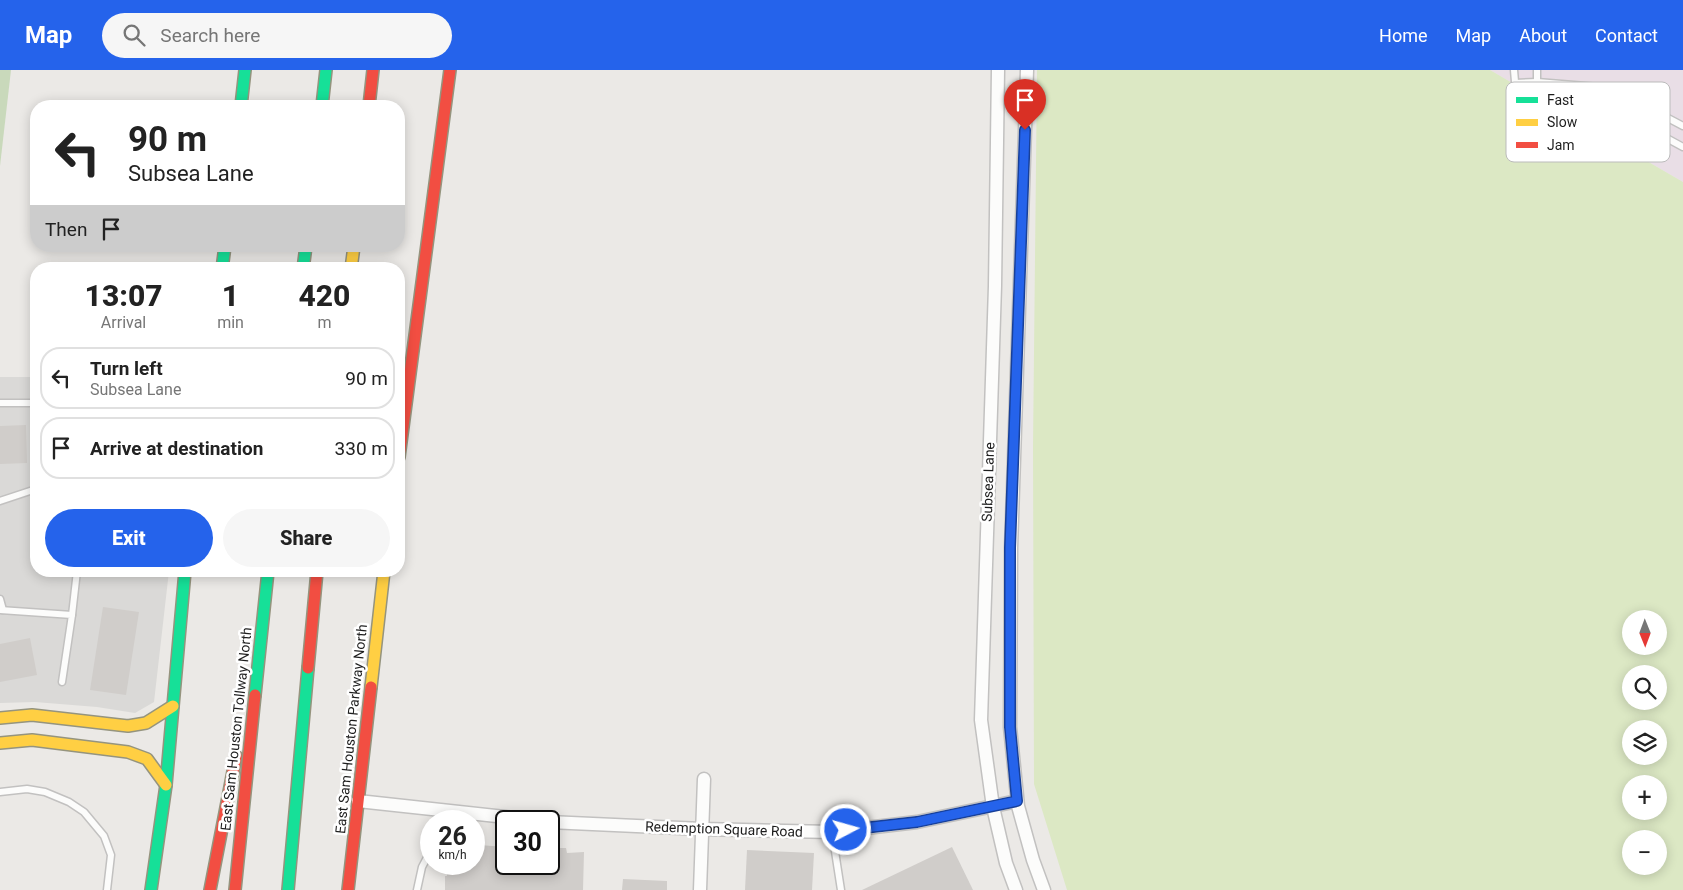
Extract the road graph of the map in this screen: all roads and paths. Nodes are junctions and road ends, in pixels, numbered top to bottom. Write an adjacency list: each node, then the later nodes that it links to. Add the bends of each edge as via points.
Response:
1 (245, 70): 9 (main road)
2 (326, 70): 10 (main road)
3 (374, 70): 11 (main road)
4 (450, 70): 18 (main road)
5 (998, 70): 39 (street, Subsea Lane, via 995,286 980,720)
6 (1027, 70): 38 (street, Subsea Lane, via 1010,548 1010,727)
7 (1537, 70): 8 (lane)
8 (1537, 82)
9 (242, 100)
10 (323, 100)
11 (371, 100)
12 (1670, 119): 13 (lane)
13 (1683, 126)
14 (1670, 140): 15 (lane)
15 (1683, 147)
16 (0, 403): 17 (lane)
17 (30, 403)
18 (405, 411)
19 (30, 491): 20 (lane)
20 (0, 502)
21 (75, 577): 28 (lane)
22 (184, 577): 31 (main road)
23 (267, 577): 29 (main road, East Sam Houston Tollway North)
24 (316, 577): 49 (main road)
25 (383, 577): 37 (main road, East Sam Houston Parkway North)
26 (0, 599): 27 (lane)
27 (1, 610): 28 (lane)
28 (72, 615): 30 (lane)
29 (260, 636): 47 (main road); 48 (main road, East Sam Houston Tollway North)
30 (62, 682)
31 (173, 706): 32 (main road, via 146,724 128,726 32,715); 35 (main road)
32 (0, 718)
33 (0, 744): 35 (main road, via 32,740 128,752 147,759)
34 (704, 779): 42 (street)
35 (166, 785): 46 (main road)
36 (0, 792): 45 (lane, via 27,789 45,792 84,812 104,836 111,855)
37 (358, 801): 40 (street); 50 (main road, East Sam Houston Parkway North)
38 (1017, 801): 39 (street, Redemption Square Road); 55 (street, Subsea Lane)
39 (994, 807): 43 (street, Redemption Square Road, via 917,822); 54 (street, Subsea Lane, via 1006,863)
40 (420, 812)
41 (560, 823): 42 (street, Redemption Square Road)
42 (702, 830): 43 (street, Redemption Square Road); 52 (street)
43 (832, 832): 53 (lane)
44 (420, 875): 51 (lane)
45 (107, 890)
46 (151, 890)
47 (210, 890)
48 (235, 890)
49 (288, 890)
50 (348, 890)
51 (417, 890)
52 (700, 890)
53 (841, 890)
54 (1016, 890)
55 (1044, 890)

